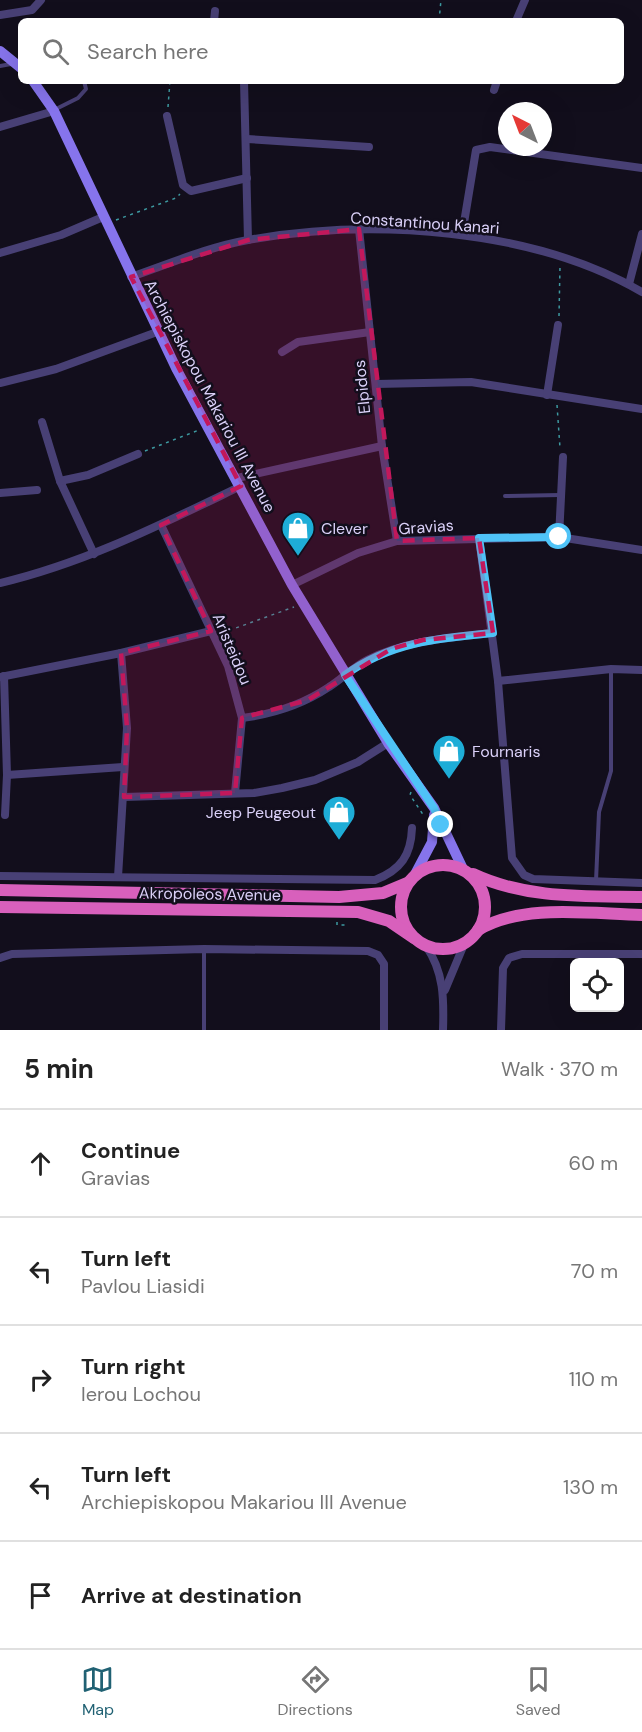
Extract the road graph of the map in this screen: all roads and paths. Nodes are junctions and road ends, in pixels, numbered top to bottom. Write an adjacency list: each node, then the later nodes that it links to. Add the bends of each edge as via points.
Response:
1 (41, 0): 5 (street, via 32,10)
2 (441, 0): 7 (path)
3 (525, 0): 8 (street)
4 (215, 11): 6 (street)
5 (0, 15)
6 (214, 18)
7 (439, 18)
8 (517, 18)
9 (0, 51): 11 (main road)
10 (0, 66): 11 (lane)
11 (18, 66)
12 (35, 84): 18 (main road, Archiepiskopou Makariou III Avenue)
13 (85, 84): 18 (lane, via 83,95)
14 (170, 84): 19 (path)
15 (244, 84): 21 (street)
16 (495, 84): 17 (street)
17 (494, 90)
18 (54, 111): 20 (street); 26 (main road, Archiepiskopou Makariou III Avenue)
19 (167, 116): 25 (street)
20 (0, 127)
21 (247, 139): 22 (street); 24 (street)
22 (369, 147)
23 (642, 168): 29 (street, via 490,147 476,150)
24 (247, 178): 25 (street, via 191,191); 30 (street)
25 (185, 188): 26 (path, via 176,198)
26 (105, 221): 31 (street); 33 (main road, Archiepiskopou Makariou III Avenue)
27 (359, 229): 29 (street, Constantinou Kanari); 30 (street, Constantinou Kanari); 38 (street, Elpidos)
28 (642, 234): 34 (street)
29 (462, 236): 32 (street, Constantinou Kanari, via 511,242)
30 (248, 240): 33 (street, Constantinou Kanari)
31 (0, 253)
32 (560, 255): 34 (street, Constantinou Kanari); 36 (path)
33 (131, 278): 37 (main road, Archiepiskopou Makariou III Avenue)
34 (629, 284): 35 (street, Constantinou Kanari)
35 (642, 291)
36 (558, 325): 42 (street)
37 (158, 332): 40 (street, via 56,369); 46 (main road, Archiepiskopou Makariou III Avenue)
38 (370, 332): 39 (street, via 298,342); 41 (street, Elpidos)
39 (282, 352)
40 (0, 383)
41 (376, 384): 42 (street, via 471,382); 47 (street, Elpidos)
42 (548, 395): 43 (street)
43 (557, 396): 44 (street); 49 (path)
44 (642, 409)
45 (42, 422): 50 (street)
46 (208, 426): 48 (path); 51 (main road, Archiepiskopou Makariou III Avenue)
47 (382, 446): 51 (street); 59 (street, Elpidos)
48 (138, 454): 50 (street, via 88,475)
49 (563, 457): 54 (street)
50 (60, 481): 61 (street)
51 (239, 482): 56 (street); 63 (main road, Archiepiskopou Makariou III Avenue)
52 (37, 490): 53 (street)
53 (0, 494)
54 (560, 495): 55 (lane); 57 (street)
55 (506, 496)
56 (161, 525): 61 (street); 65 (street, Aristeidou)
57 (559, 537): 58 (street, Gravias); 60 (street, Gravias)
58 (479, 538): 59 (street, Gravias); 66 (street)
59 (397, 541): 63 (street, Gravias, via 358,553)
60 (642, 550)
61 (94, 554): 62 (street, via 46,572)
62 (0, 583)
63 (292, 585): 64 (main road, Archiepiskopou Makariou III Avenue)
64 (303, 603): 65 (path); 70 (main road, Archiepiskopou Makariou III Avenue)
65 (212, 633): 67 (street); 73 (street, Aristeidou, via 228,666)
66 (493, 633): 70 (street, via 423,640 364,661); 72 (street)
67 (121, 653): 71 (street); 75 (street, via 127,728)
68 (611, 669): 69 (street); 72 (street); 86 (lane, via 611,771 599,812)
69 (642, 670)
70 (345, 675): 73 (street, via 308,700); 74 (main road, Archiepiskopou Makariou III Avenue)
71 (2, 677): 76 (street)
72 (498, 681): 86 (street, via 512,858 516,867 533,879)
73 (242, 718): 77 (street, Aristeidou)
74 (388, 743): 77 (street, via 358,762 315,780); 79 (main road, Archiepiskopou Makariou III Avenue)
75 (123, 767): 76 (street); 78 (street)
76 (7, 775): 80 (street)
77 (236, 793): 78 (street)
78 (124, 797): 84 (street)
79 (434, 808): 82 (main road, Archiepiskopou Makariou III Avenue); 85 (main road, via 432,842)
80 (5, 815)
81 (412, 828): 84 (street, via 406,858 392,873 375,880)
82 (465, 870): 85 (highway, via 437,864); 89 (highway, via 500,886 529,893); 94 (highway, via 476,880 484,899)
83 (0, 876): 84 (street)
84 (118, 877)
85 (410, 879): 88 (highway, Akropoleos Avenue, via 383,893 339,897); 95 (highway, via 400,909 404,926)
86 (596, 882): 87 (street)
87 (642, 883)
88 (0, 890)
89 (642, 897)
90 (0, 907): 91 (highway, Akropoleos Avenue)
91 (334, 912): 93 (path, via 337,925); 95 (highway, Akropoleos Avenue, via 378,916)
92 (642, 915): 94 (highway, via 528,913 508,916)
93 (346, 926)
94 (478, 930): 96 (highway)
95 (414, 938): 97 (highway)
96 (465, 942): 97 (highway, via 450,948); 101 (street)
97 (426, 946): 101 (street)
98 (204, 949): 100 (street); 102 (lane); 103 (street, via 374,953 384,964)
99 (642, 954): 105 (street, via 522,954 509,958 503,968)
100 (0, 956)
101 (444, 994): 104 (street)
102 (204, 1030)
103 (384, 1030)
104 (443, 1030)
105 (501, 1030)

